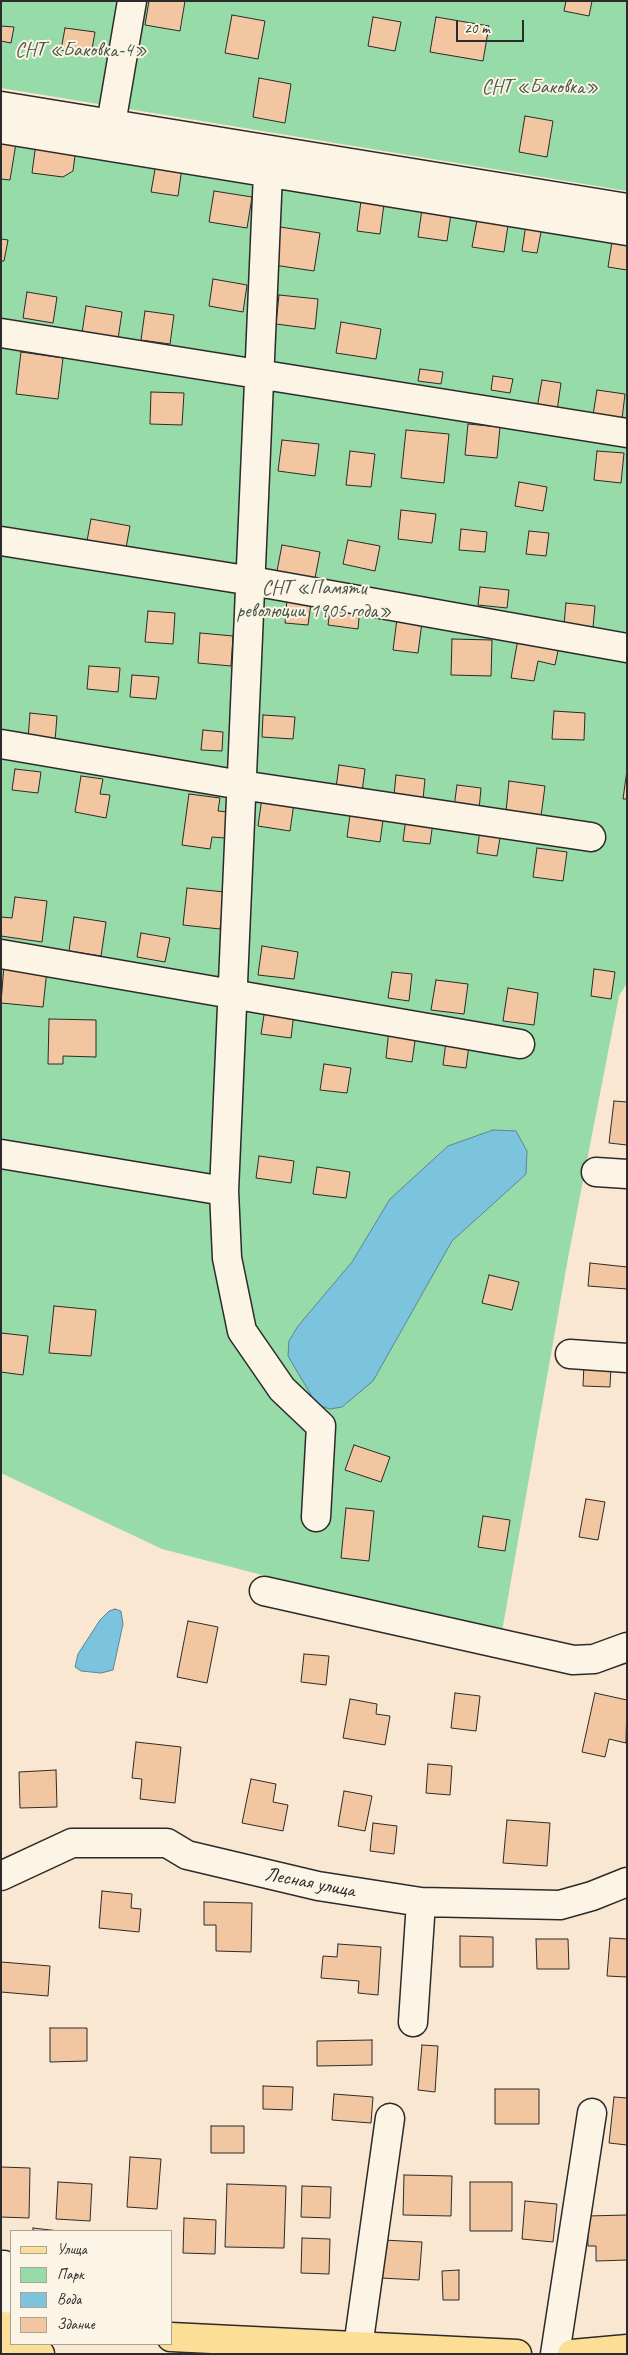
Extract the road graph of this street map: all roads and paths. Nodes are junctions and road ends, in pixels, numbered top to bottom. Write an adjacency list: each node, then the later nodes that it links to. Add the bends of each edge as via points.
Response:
1 (132, 1): 3 (street)
2 (1, 106): 3 (street)
3 (112, 124): 5 (street)
4 (1, 129): 5 (street)
5 (268, 162): 6 (street); 7 (street); 9 (street)
6 (627, 208)
7 (627, 232)
8 (1, 333): 9 (street)
9 (260, 375): 10 (street); 12 (street)
10 (627, 433)
11 (1, 541): 12 (street)
12 (252, 581): 13 (street); 15 (street)
13 (627, 648)
14 (1, 744): 15 (street)
15 (241, 785): 16 (street); 18 (street)
16 (591, 837)
17 (1, 954): 18 (street)
18 (232, 993): 19 (street); 23 (street)
19 (520, 1044)
20 (1, 1154): 23 (street)
21 (596, 1172): 22 (street)
22 (627, 1174)
23 (224, 1192): 26 (street, via 227,1258 242,1330 282,1389 320,1426)
24 (570, 1354): 25 (street)
25 (627, 1358)
26 (316, 1517)
27 (264, 1591): 28 (street, via 573,1660 594,1659)
28 (627, 1647)
29 (1, 1876): 31 (street, Лесная улица, via 72,1843 166,1842 187,1855 299,1882)
30 (627, 1882): 31 (street, Лесная улица, via 560,1905)
31 (421, 1902): 32 (street)
32 (414, 2022)
33 (592, 2113): 43 (street)
34 (390, 2118): 38 (street)
35 (1, 2265): 36 (street, via 4,2265)
36 (1, 2304)
37 (172, 2337): 38 (main road)
38 (358, 2347): 42 (main road)
39 (627, 2349): 44 (main road)
40 (1, 2351): 41 (main road)
41 (40, 2354)
42 (517, 2354)
43 (555, 2354)
44 (572, 2354)

